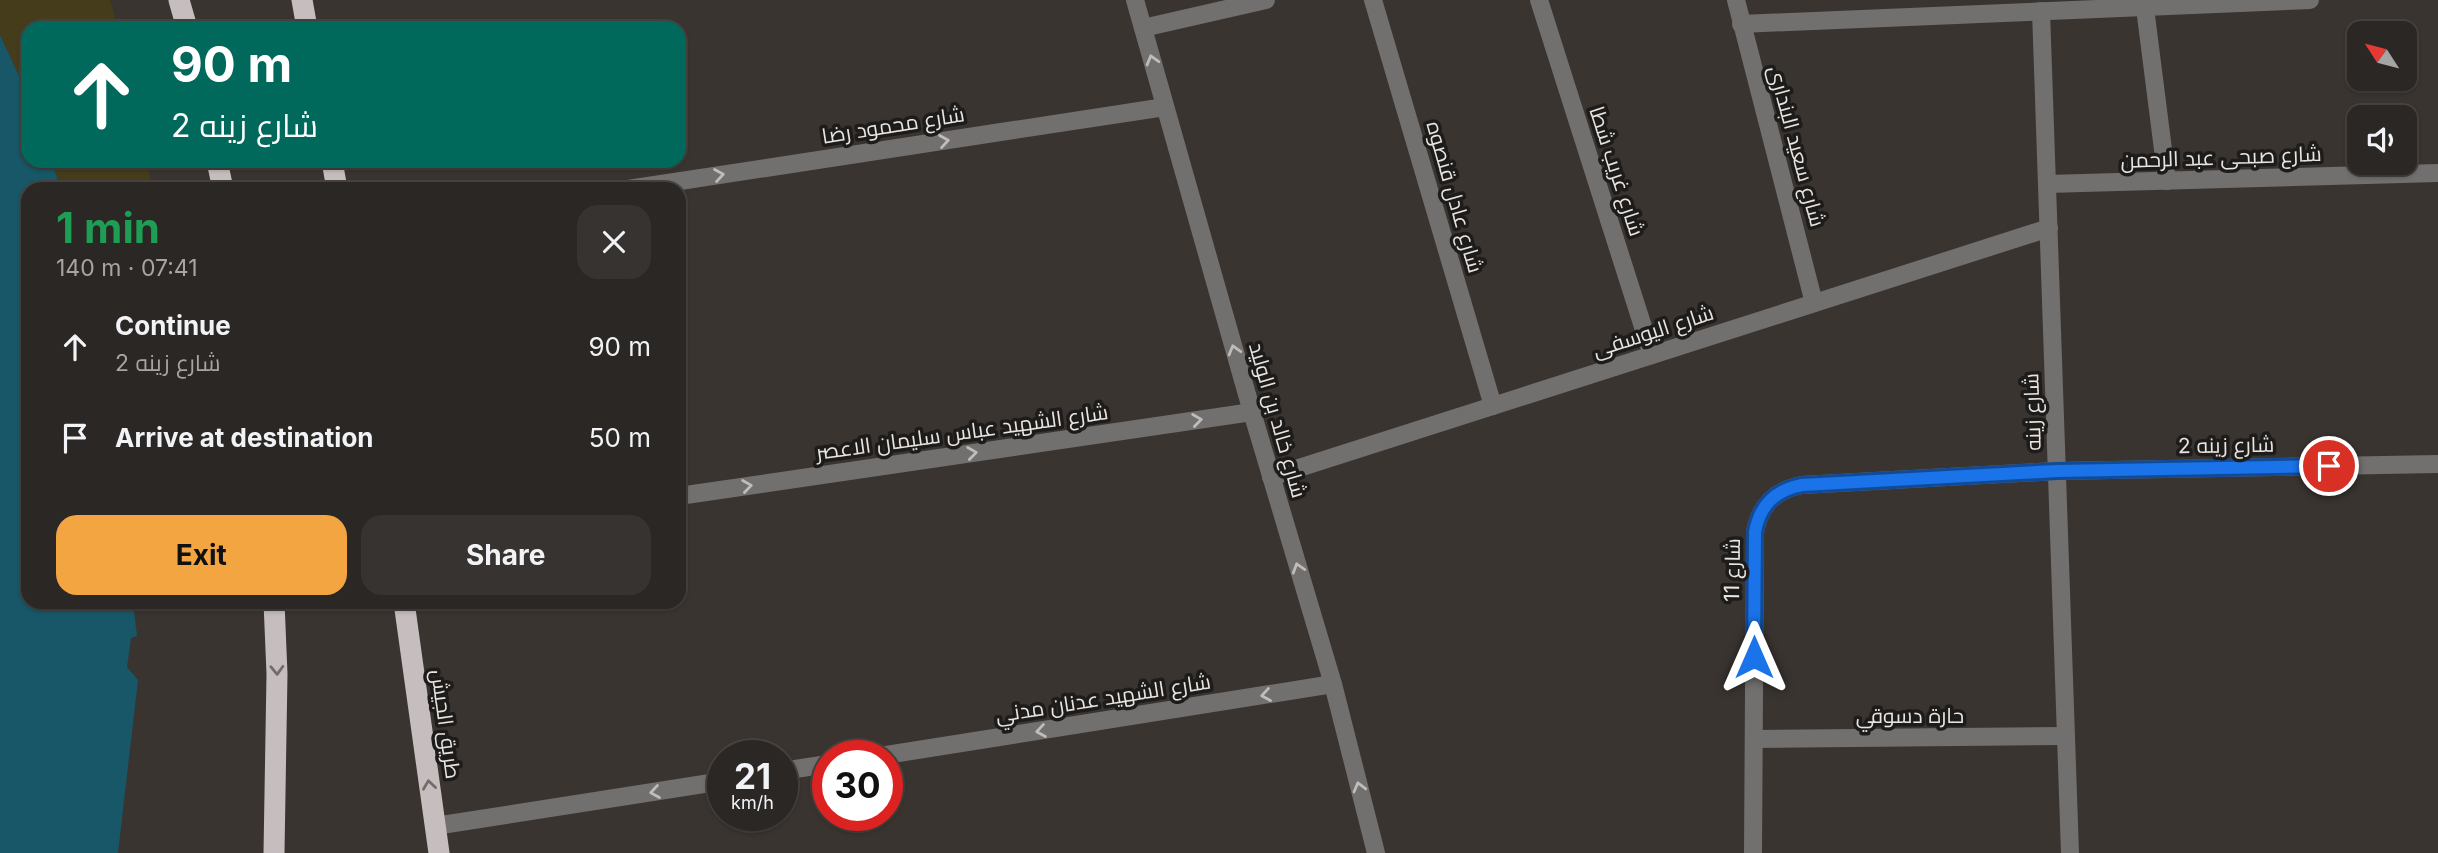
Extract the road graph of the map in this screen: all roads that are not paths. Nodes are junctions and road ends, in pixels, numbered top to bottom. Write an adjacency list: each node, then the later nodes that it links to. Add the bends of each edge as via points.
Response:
1 (179, 0): 11 (highway)
2 (302, 0): 12 (highway)
3 (1135, 0): 14 (street, شارع خالد بن الوليد)
4 (1266, 0): 14 (street)
5 (1373, 0): 23 (street, شارع عادل قنصوه)
6 (1539, 0): 22 (street, شارع غريب شطا)
7 (1736, 0): 13 (street, شارع سعيد البندارى)
8 (2310, 0): 9 (street)
9 (2144, 3): 10 (street); 17 (street)
10 (2041, 11): 13 (street); 19 (street, شارع زينه)
11 (185, 21)
12 (306, 21)
13 (1741, 24): 21 (street, شارع سعيد البندارى)
14 (1143, 28): 15 (street, شارع خالد بن الوليد, one-way to 14)
15 (1165, 107): 18 (street, شارع محمود رضا, one-way to 15); 24 (street, شارع خالد بن الوليد, one-way to 15)
16 (2438, 173): 17 (street, شارع صبحى عبد الرحمن)
17 (2166, 181): 19 (street, شارع صبحى عبد الرحمن)
18 (674, 182)
19 (2047, 184): 20 (street, شارع زينه)
20 (2049, 228): 21 (street, شارع اليوسفى); 26 (street, شارع زينه)
21 (1814, 303): 22 (street, شارع اليوسفى)
22 (1652, 355): 23 (street, شارع اليوسفى)
23 (1493, 406): 27 (street, شارع اليوسفى)
24 (1252, 412): 27 (street, شارع خالد بن الوليد); 28 (street, شارع الشهيد عباس سليمان الاعصر, one-way to 24)
25 (2438, 464): 26 (street, شارع زينه 2)
26 (2057, 471): 32 (street, شارع زينه); 33 (street, شارع 11, via 1802,485 1776,494 1758,517 1755,532)
27 (1271, 477): 31 (street, شارع خالد بن الوليد, one-way to 27)
28 (686, 495)
29 (274, 609): 37 (highway, one-way to 37)
30 (405, 609): 36 (highway, طريق الجيش, one-way to 30)
31 (1333, 684): 34 (street, شارع الشهيد عدنان مدني, one-way to 34); 39 (street, شارع خالد بن الوليد, one-way to 31)
32 (2066, 736): 33 (street, حارة دسوقي); 41 (street, شارع زينه)
33 (1754, 739): 40 (street, شارع 11)
34 (903, 752)
35 (707, 784): 36 (street, one-way to 36)
36 (435, 826): 38 (highway, طريق الجيش)
37 (274, 853)
38 (439, 853)
39 (1376, 853)
40 (1753, 853)
41 (2070, 853)

